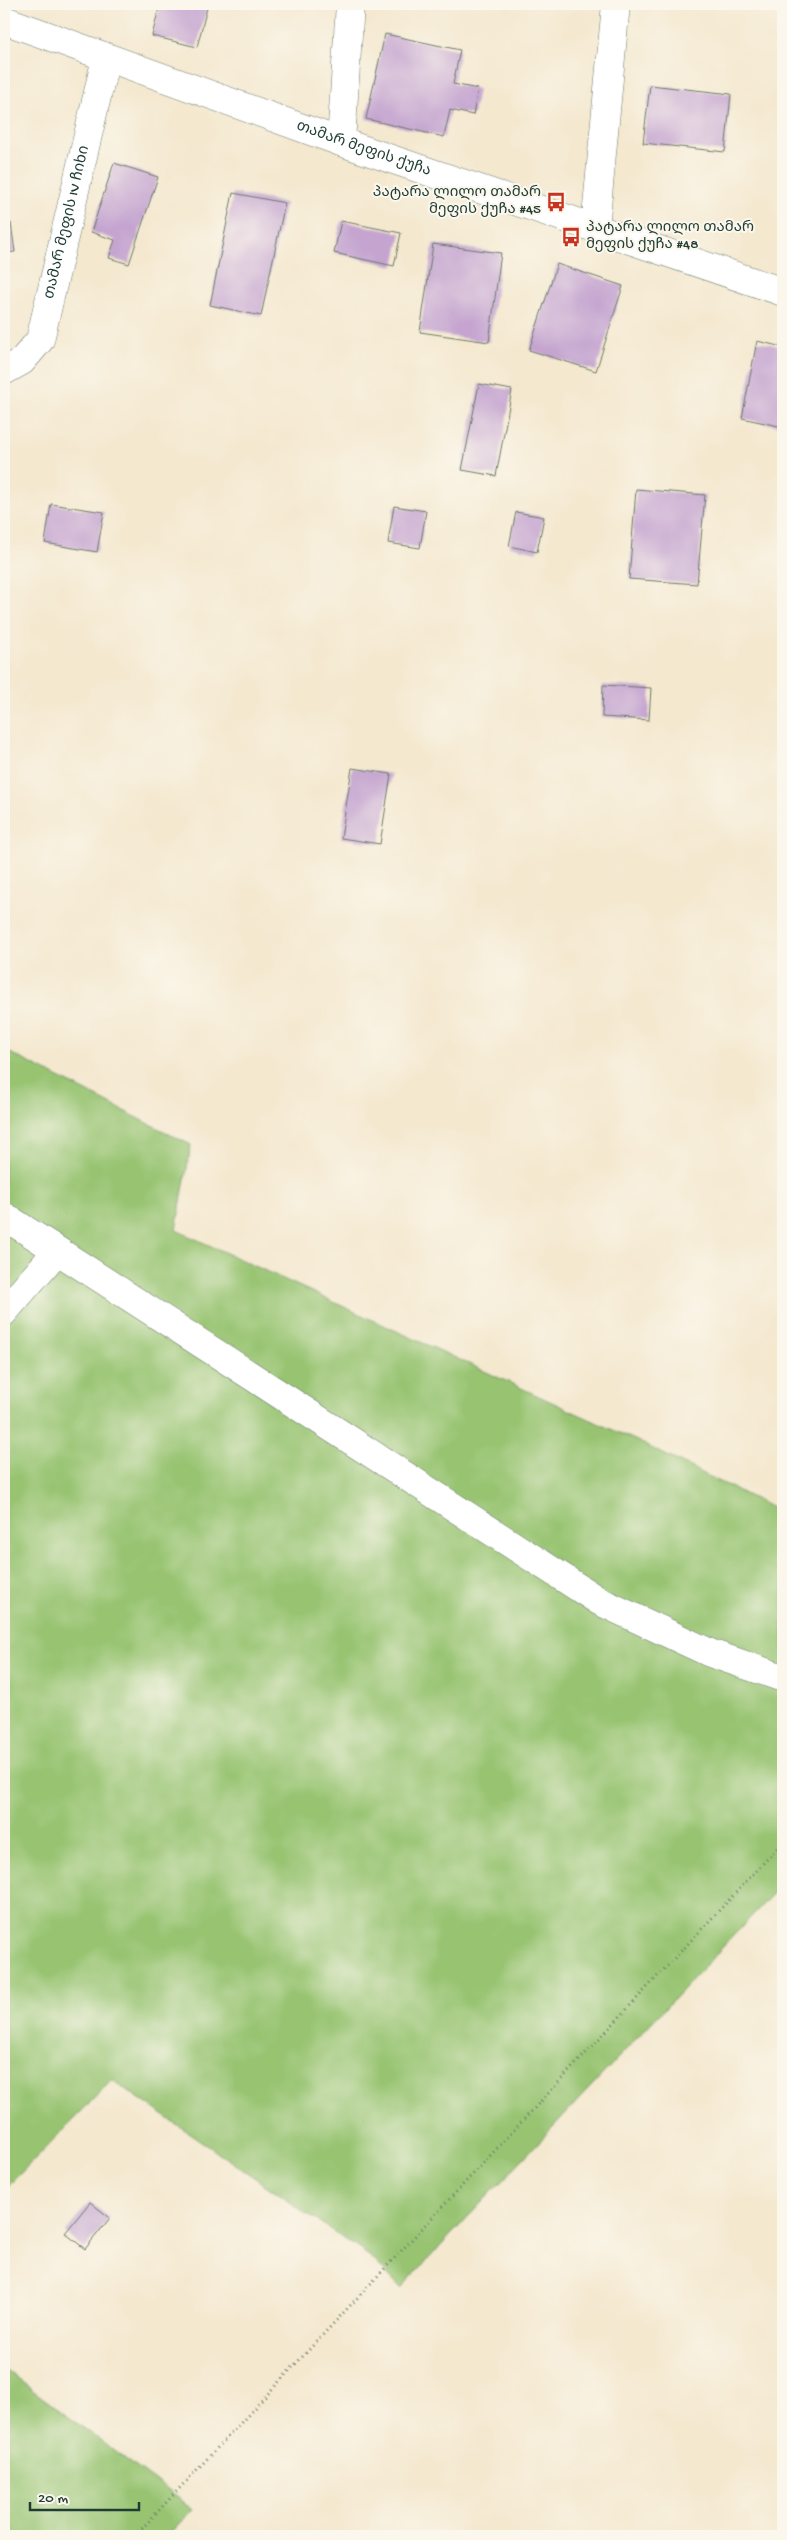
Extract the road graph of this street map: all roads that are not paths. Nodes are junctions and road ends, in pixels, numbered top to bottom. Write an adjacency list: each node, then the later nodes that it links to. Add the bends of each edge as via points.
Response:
1 (350, 4): 5 (street)
2 (616, 4): 6 (street)
3 (4, 20): 4 (street, თამარ მეფის ქუჩა)
4 (106, 58): 5 (street, თამარ მეფის ქუჩა); 8 (street, თამარ მეფის IV ჩიხი, via 40,340 22,361)
5 (341, 142): 6 (street, თამარ მეფის ქუჩა)
6 (595, 228): 7 (street, თამარ მეფის ქუჩა)
7 (783, 292)
8 (4, 371)
9 (4, 1216): 10 (street)
10 (57, 1251): 11 (street); 12 (street, via 599,1600 710,1654)
11 (4, 1312)
12 (783, 1678)

